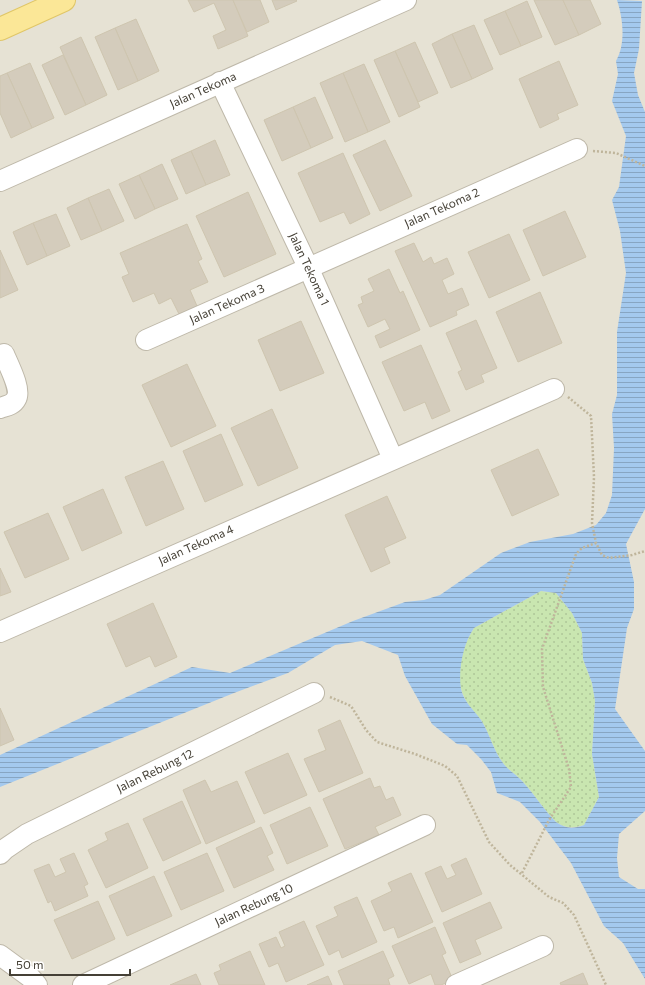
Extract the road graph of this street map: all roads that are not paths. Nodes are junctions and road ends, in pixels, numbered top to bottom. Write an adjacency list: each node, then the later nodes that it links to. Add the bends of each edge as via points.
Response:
1 (64, 0): 3 (main road)
2 (406, 0): 4 (street, Jalan Tekoma)
3 (0, 29)
4 (220, 82): 6 (street, Jalan Tekoma); 7 (street, Jalan Tekoma 1)
5 (576, 149): 7 (street, Jalan Tekoma 2)
6 (0, 181)
7 (308, 267): 8 (street, Jalan Tekoma 3); 12 (street, Jalan Tekoma 1)
8 (146, 340)
9 (4, 354): 11 (street, via 18,391 17,398 12,404)
10 (554, 389): 12 (street, Jalan Tekoma 4)
11 (0, 408)
12 (393, 458): 13 (street, Jalan Tekoma 4)
13 (0, 632)
14 (314, 693): 16 (street, Jalan Rebung 12, via 27,834)
15 (425, 825): 20 (street, Jalan Rebung 10)
16 (0, 854)
17 (543, 946): 21 (street)
18 (0, 954): 19 (street)
19 (37, 985)
20 (83, 985)
21 (456, 985)

